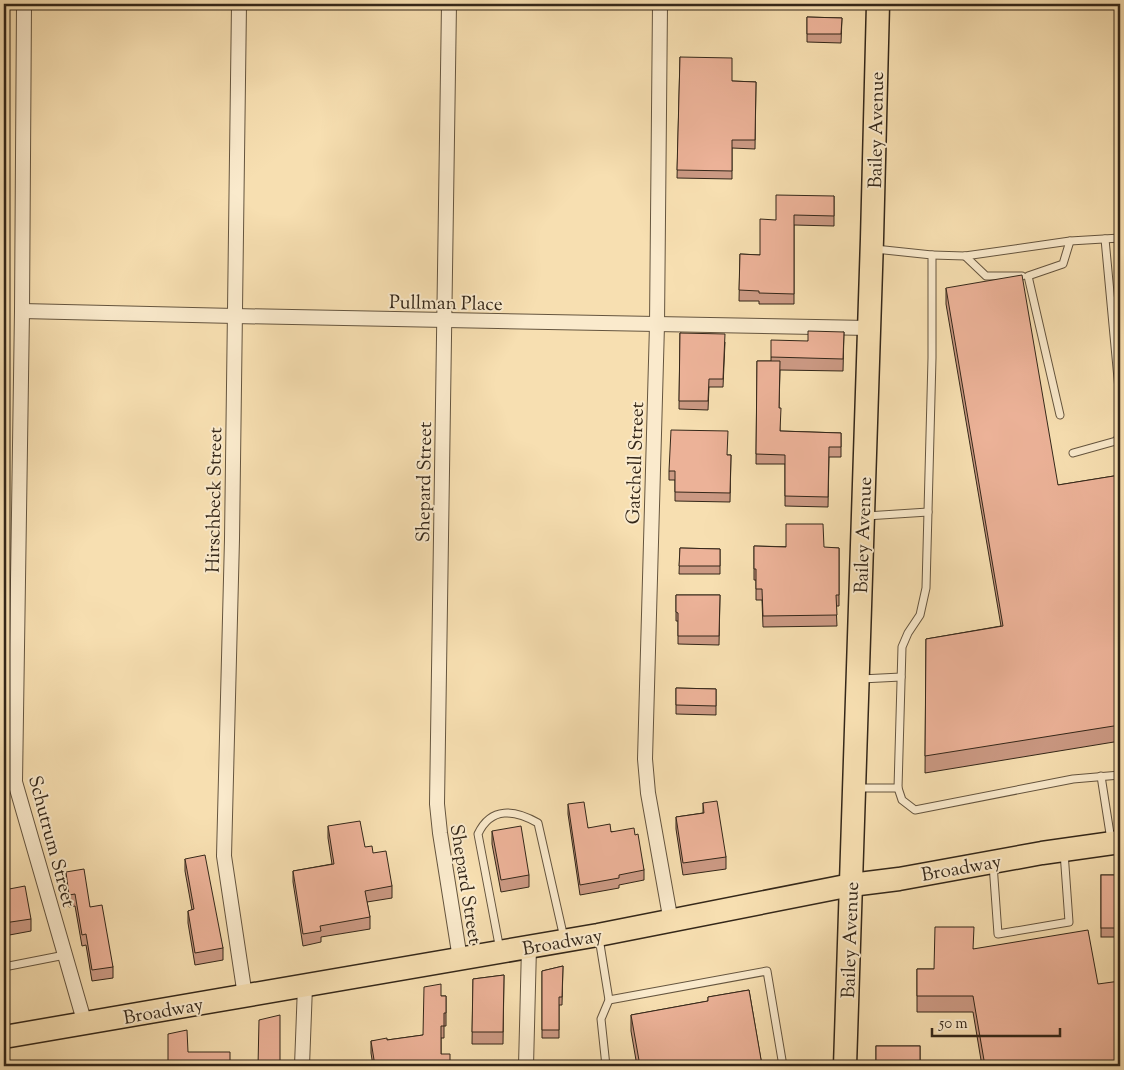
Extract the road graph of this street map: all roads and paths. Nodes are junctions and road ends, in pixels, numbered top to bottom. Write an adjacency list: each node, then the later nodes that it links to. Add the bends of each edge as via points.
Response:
1 (24, 4): 13 (street, Schutrum Street)
2 (239, 4): 14 (street, Hirschbeck Street)
3 (449, 4): 15 (street, Shepard Street)
4 (660, 4): 16 (street, Gatchell Street)
5 (878, 4): 9 (main road, Bailey Avenue)
6 (1120, 238): 7 (lane)
7 (1104, 239): 8 (lane); 18 (lane)
8 (1070, 241): 11 (lane); 12 (lane, via 1063,264)
9 (872, 249): 10 (lane); 17 (main road, Bailey Avenue)
10 (932, 255): 11 (lane); 22 (lane)
11 (965, 256): 12 (lane, via 986,276)
12 (1028, 276): 19 (lane)
13 (22, 311): 14 (street, Pullman Place); 39 (street, Schutrum Street, via 15,782)
14 (234, 316): 15 (street, Pullman Place); 43 (street, Hirschbeck Street, via 224,856)
15 (445, 320): 16 (street, Pullman Place); 40 (street, Shepard Street, via 437,804)
16 (657, 325): 17 (street, Pullman Place); 34 (street, Gatchell Street, via 645,760)
17 (869, 328): 23 (main road, Bailey Avenue)
18 (1120, 400)
19 (1060, 415)
20 (1120, 435): 21 (lane, via 1116,441)
21 (1073, 453)
22 (928, 512): 23 (lane); 24 (lane, via 925,597 920,615 902,647)
23 (863, 516): 25 (main road, Bailey Avenue)
24 (901, 677): 25 (lane); 29 (lane)
25 (858, 679): 28 (main road, Bailey Avenue)
26 (1120, 774): 27 (lane)
27 (1101, 776): 29 (lane, via 915,810 902,800); 30 (lane)
28 (854, 788): 29 (lane); 33 (main road, Bailey Avenue)
29 (898, 788)
30 (1116, 842): 31 (main road, Broadway)
31 (1064, 850): 32 (main road, Broadway); 32 (lane, via 1069,922 998,934)
32 (993, 862): 33 (main road, Broadway)
33 (851, 885): 34 (main road, Broadway); 51 (main road, Bailey Avenue)
34 (671, 922): 35 (main road, Broadway)
35 (598, 935): 36 (main road, Broadway); 44 (lane)
36 (565, 940): 37 (main road, Broadway); 38 (lane, via 538,823 516,813 502,813 490,817 478,834)
37 (529, 947): 38 (main road, Broadway); 48 (street)
38 (501, 952): 40 (main road, Broadway)
39 (65, 955): 41 (lane); 45 (street, Schutrum Street)
40 (460, 959): 42 (main road, Broadway)
41 (4, 967)
42 (305, 986): 43 (main road, Broadway); 47 (street)
43 (245, 996): 45 (main road, Broadway)
44 (609, 1000): 49 (lane, via 601,1020); 50 (lane, via 767,972)
45 (84, 1024): 46 (main road, Broadway)
46 (5, 1030)
47 (302, 1066)
48 (526, 1066)
49 (606, 1066)
50 (783, 1066)
51 (845, 1066)

